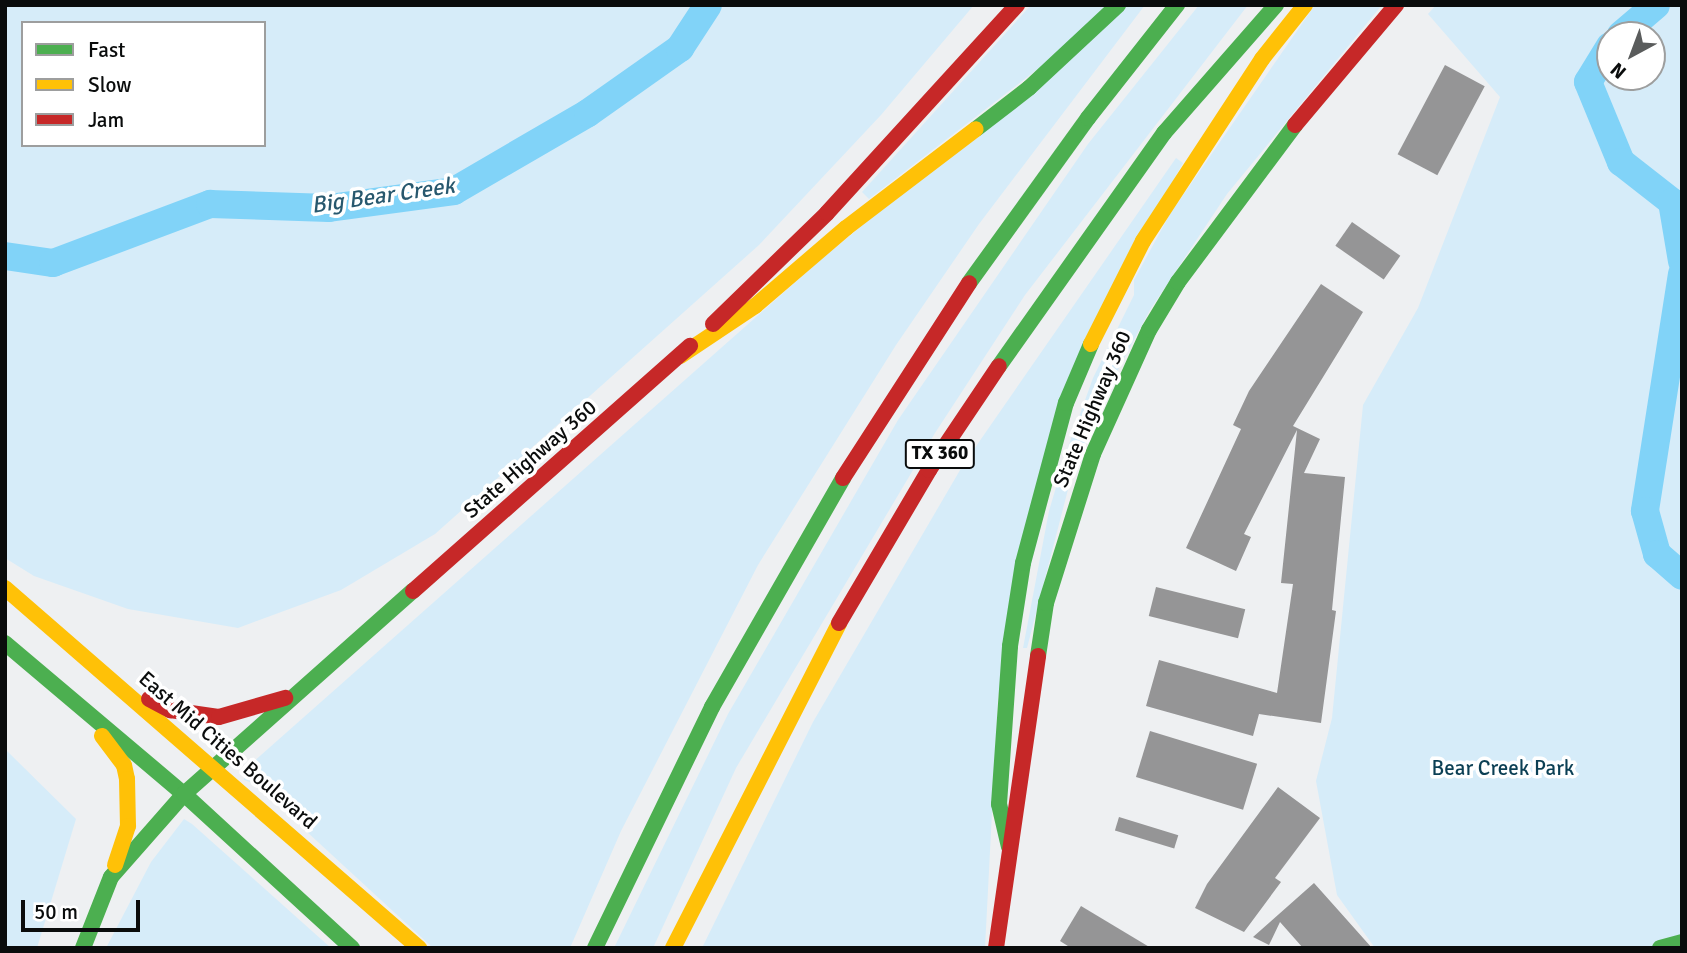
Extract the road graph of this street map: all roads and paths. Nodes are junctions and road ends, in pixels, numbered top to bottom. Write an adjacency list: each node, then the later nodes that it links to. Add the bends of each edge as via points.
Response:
1 (1017, 5): 7 (main road, State Highway 360, via 827,213)
2 (1118, 5): 7 (main road, via 1030,88 846,228 755,306)
3 (1177, 5): 20 (main road, TX 360, via 987,256 824,508 712,707)
4 (1276, 5): 21 (main road, TX 360, via 1164,133 1059,275 929,470 799,695)
5 (1305, 5): 15 (main road, via 1262,59 1143,241 1102,318 1066,403 1023,563 1010,646 999,804)
6 (1396, 5): 15 (main road, State Highway 360, via 1231,207 1170,294 1120,392 1069,520 1046,603)
7 (680, 356): 12 (main road, State Highway 360)
8 (5, 588): 11 (main road, East Mid Cities Boulevard)
9 (5, 643): 10 (main road)
10 (40, 672): 14 (main road); 16 (main road, via 108,742 124,765 128,826)
11 (120, 684): 12 (main road, via 170,710 193,716 239,714); 13 (main road, East Mid Cities Boulevard)
12 (290, 696): 13 (main road, State Highway 360)
13 (216, 767): 14 (main road, State Highway 360); 19 (main road, East Mid Cities Boulevard)
14 (184, 794): 16 (main road, State Highway 360); 18 (main road)
15 (1009, 847): 22 (main road, State Highway 360)
16 (111, 877): 17 (main road, State Highway 360)
17 (83, 948)
18 (352, 948)
19 (419, 948)
20 (596, 948)
21 (673, 948)
22 (996, 948)

